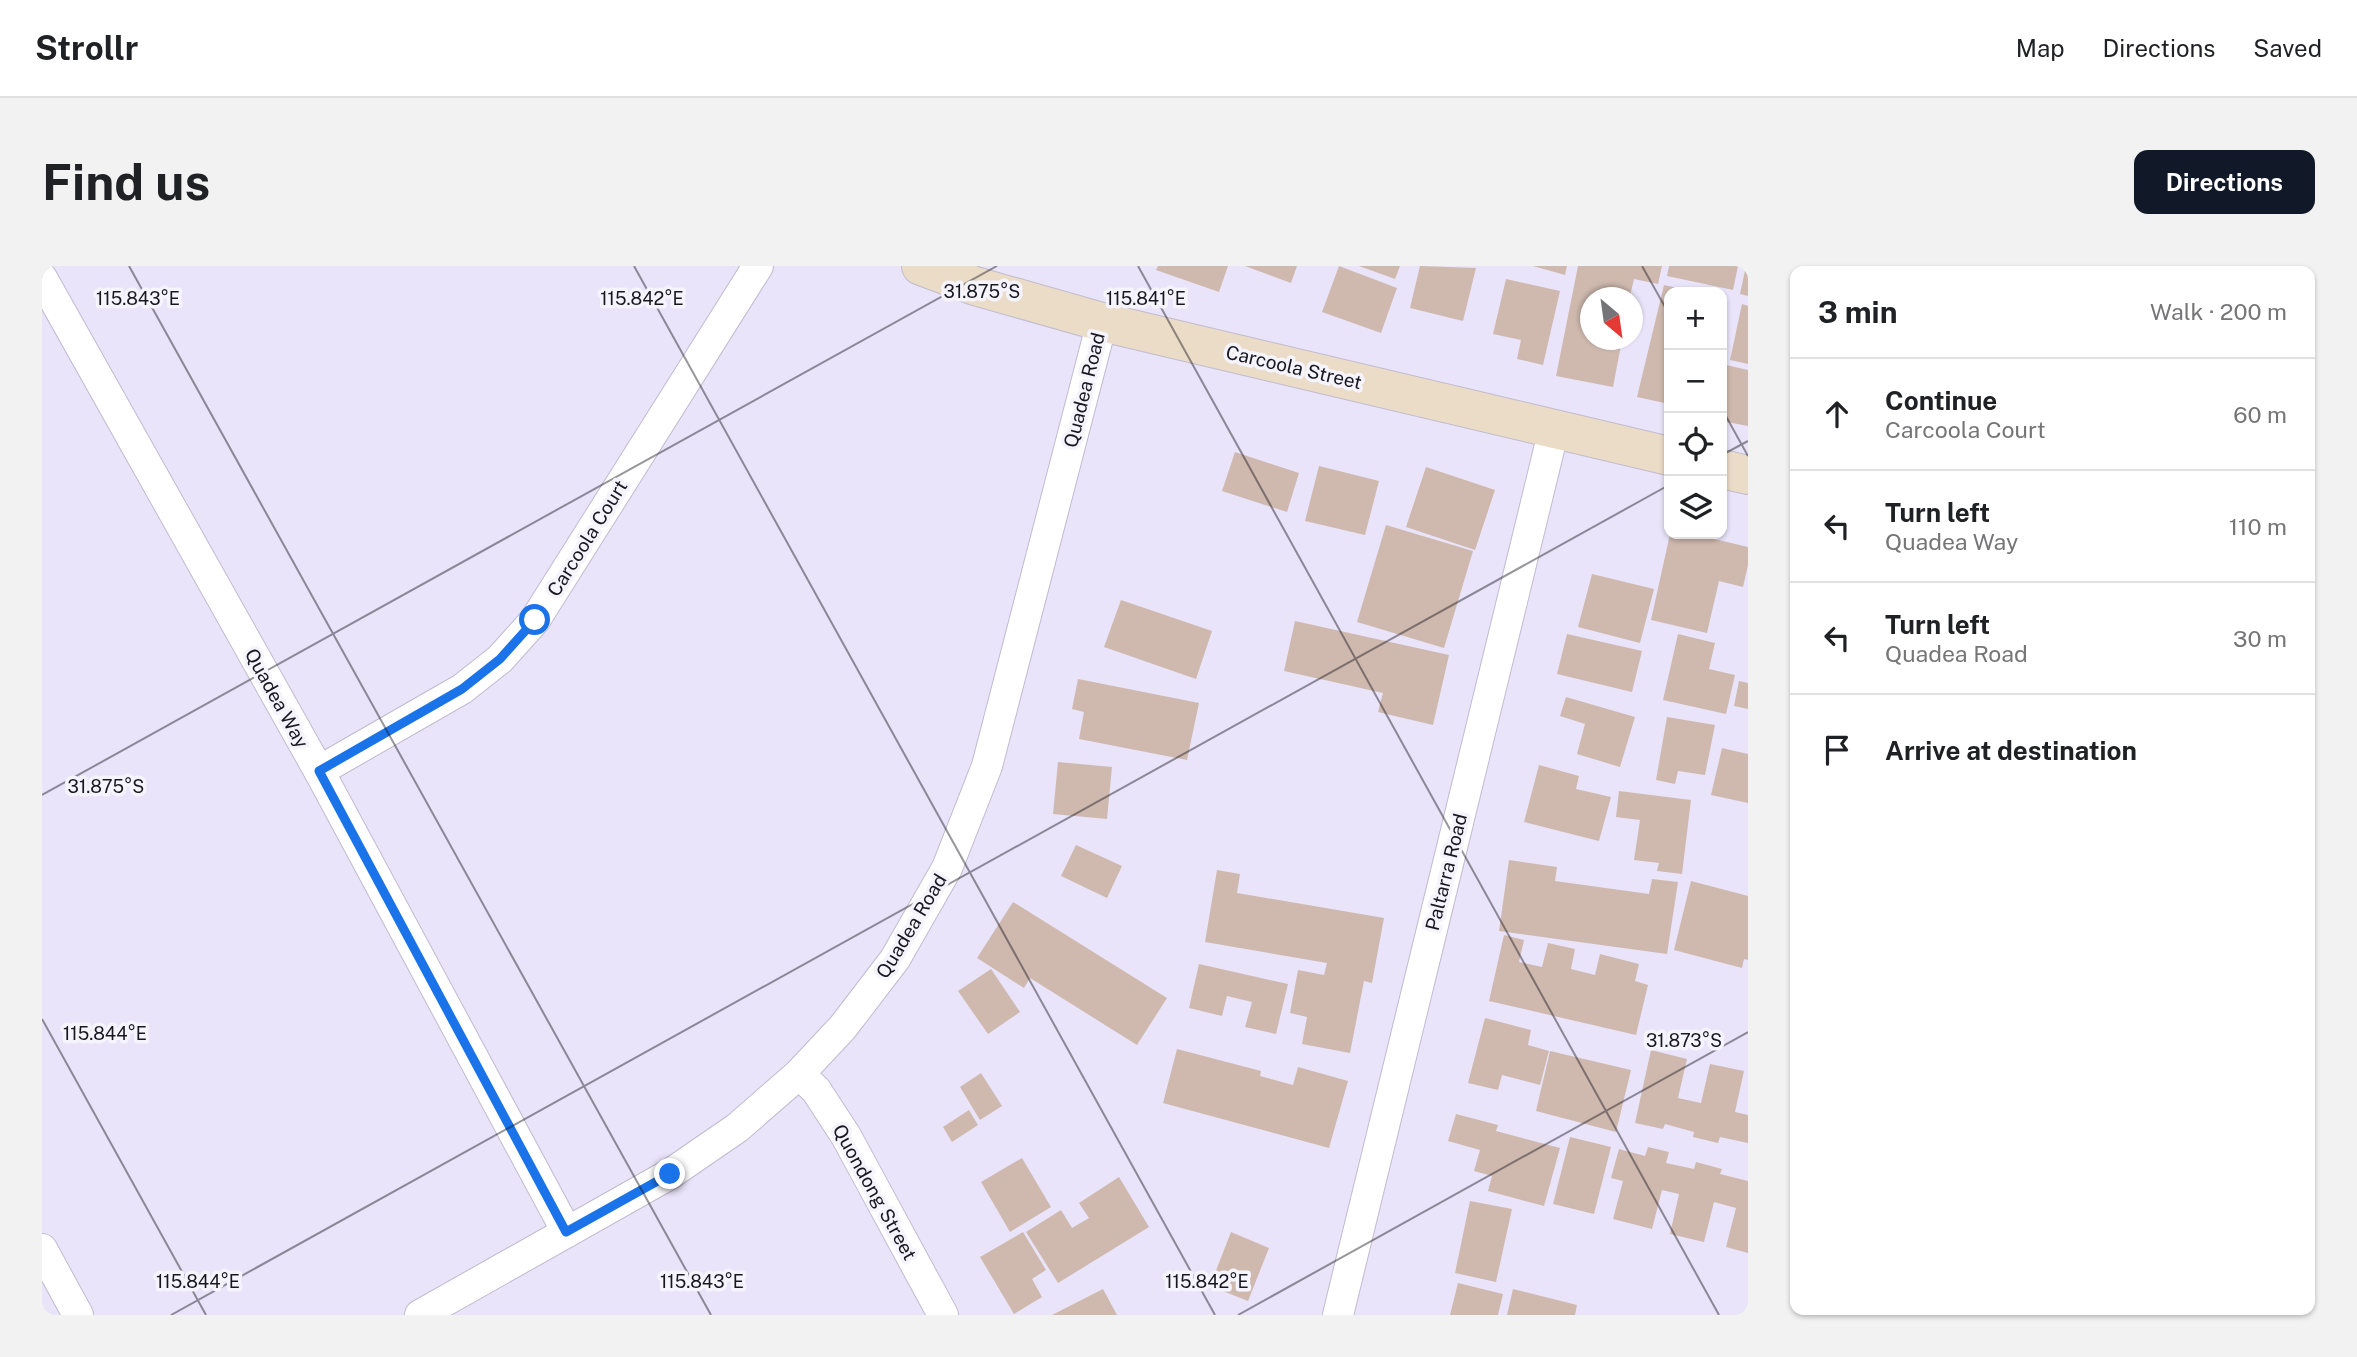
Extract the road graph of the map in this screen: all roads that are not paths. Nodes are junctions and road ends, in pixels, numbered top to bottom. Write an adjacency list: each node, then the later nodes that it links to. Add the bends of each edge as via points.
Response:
1 (758, 266): 9 (street, Carcoola Court, via 535,620 500,659 462,689)
2 (921, 266): 4 (street, Carcoola Street)
3 (42, 278): 9 (street, Quadea Way)
4 (1102, 322): 5 (street, Carcoola Street); 10 (street, Quadea Road, via 987,766 947,868 895,959 843,1027)
5 (1553, 429): 6 (street, Carcoola Street); 16 (street, Paltarra Road)
6 (1664, 455)
7 (1727, 470): 8 (street)
8 (1748, 475)
9 (319, 771): 11 (street, Quadea Way)
10 (799, 1074): 11 (street, Quadea Road, via 737,1128 670,1174); 15 (street, Quondong Street, via 816,1090 846,1136)
11 (566, 1232): 14 (street, Quadea Road)
12 (42, 1249): 13 (street)
13 (78, 1315)
14 (421, 1315)
15 (943, 1315)
16 (1338, 1315)

